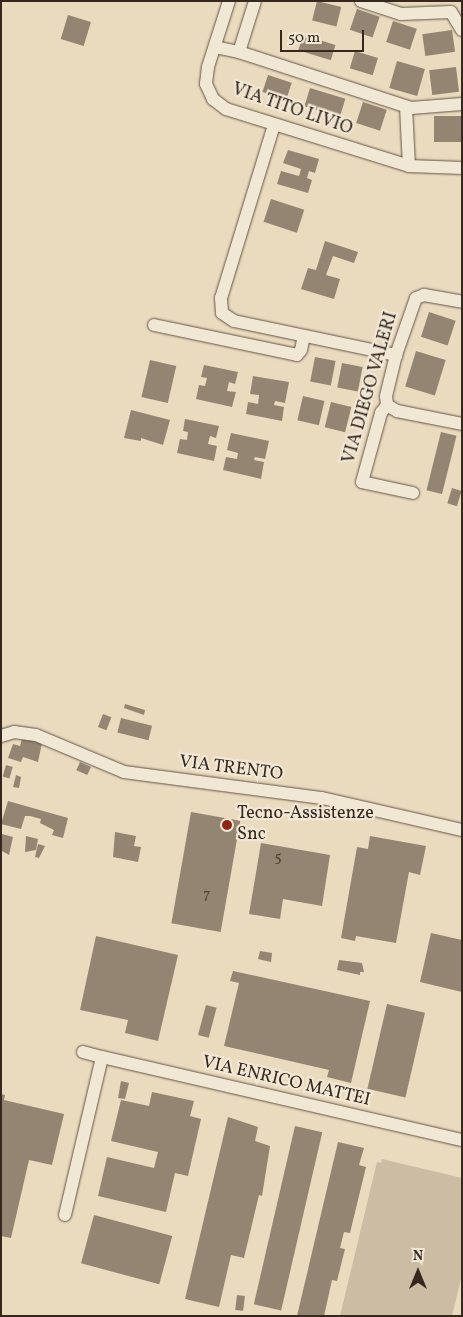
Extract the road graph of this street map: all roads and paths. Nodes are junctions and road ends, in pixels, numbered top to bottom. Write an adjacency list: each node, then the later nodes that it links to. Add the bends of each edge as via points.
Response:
1 (229, 1): 5 (street, VIA TITO LIVIO)
2 (255, 1): 6 (street)
3 (361, 1): 4 (street, via 401,14 451,12)
4 (462, 30)
5 (215, 47): 6 (street); 9 (street, VIA TITO LIVIO, via 206,84 213,99 226,109)
6 (239, 52): 8 (street)
7 (462, 104): 8 (street)
8 (406, 107): 10 (street)
9 (274, 125): 10 (street, VIA TITO LIVIO); 14 (street, via 220,304 222,313 234,321)
10 (410, 166): 11 (street, VIA TITO LIVIO)
11 (462, 168)
12 (462, 302): 15 (street, VIA DIEGO VALERI, via 424,295 416,298)
13 (154, 325): 14 (street, via 297,355 302,350)
14 (304, 336): 15 (street)
15 (396, 355): 16 (street, VIA DIEGO VALERI, via 386,396)
16 (387, 405): 17 (street, via 397,411); 18 (street, VIA DIEGO VALERI, via 381,413 362,482)
17 (462, 424)
18 (413, 493)
19 (1, 736): 20 (street, VIA TRENTO, via 14,732 36,735 124,772 357,804)
20 (462, 830)
21 (83, 1052): 22 (street, VIA ENRICO MATTEI)
22 (102, 1057): 23 (street, VIA ENRICO MATTEI); 24 (street)
23 (462, 1140)
24 (65, 1215)

